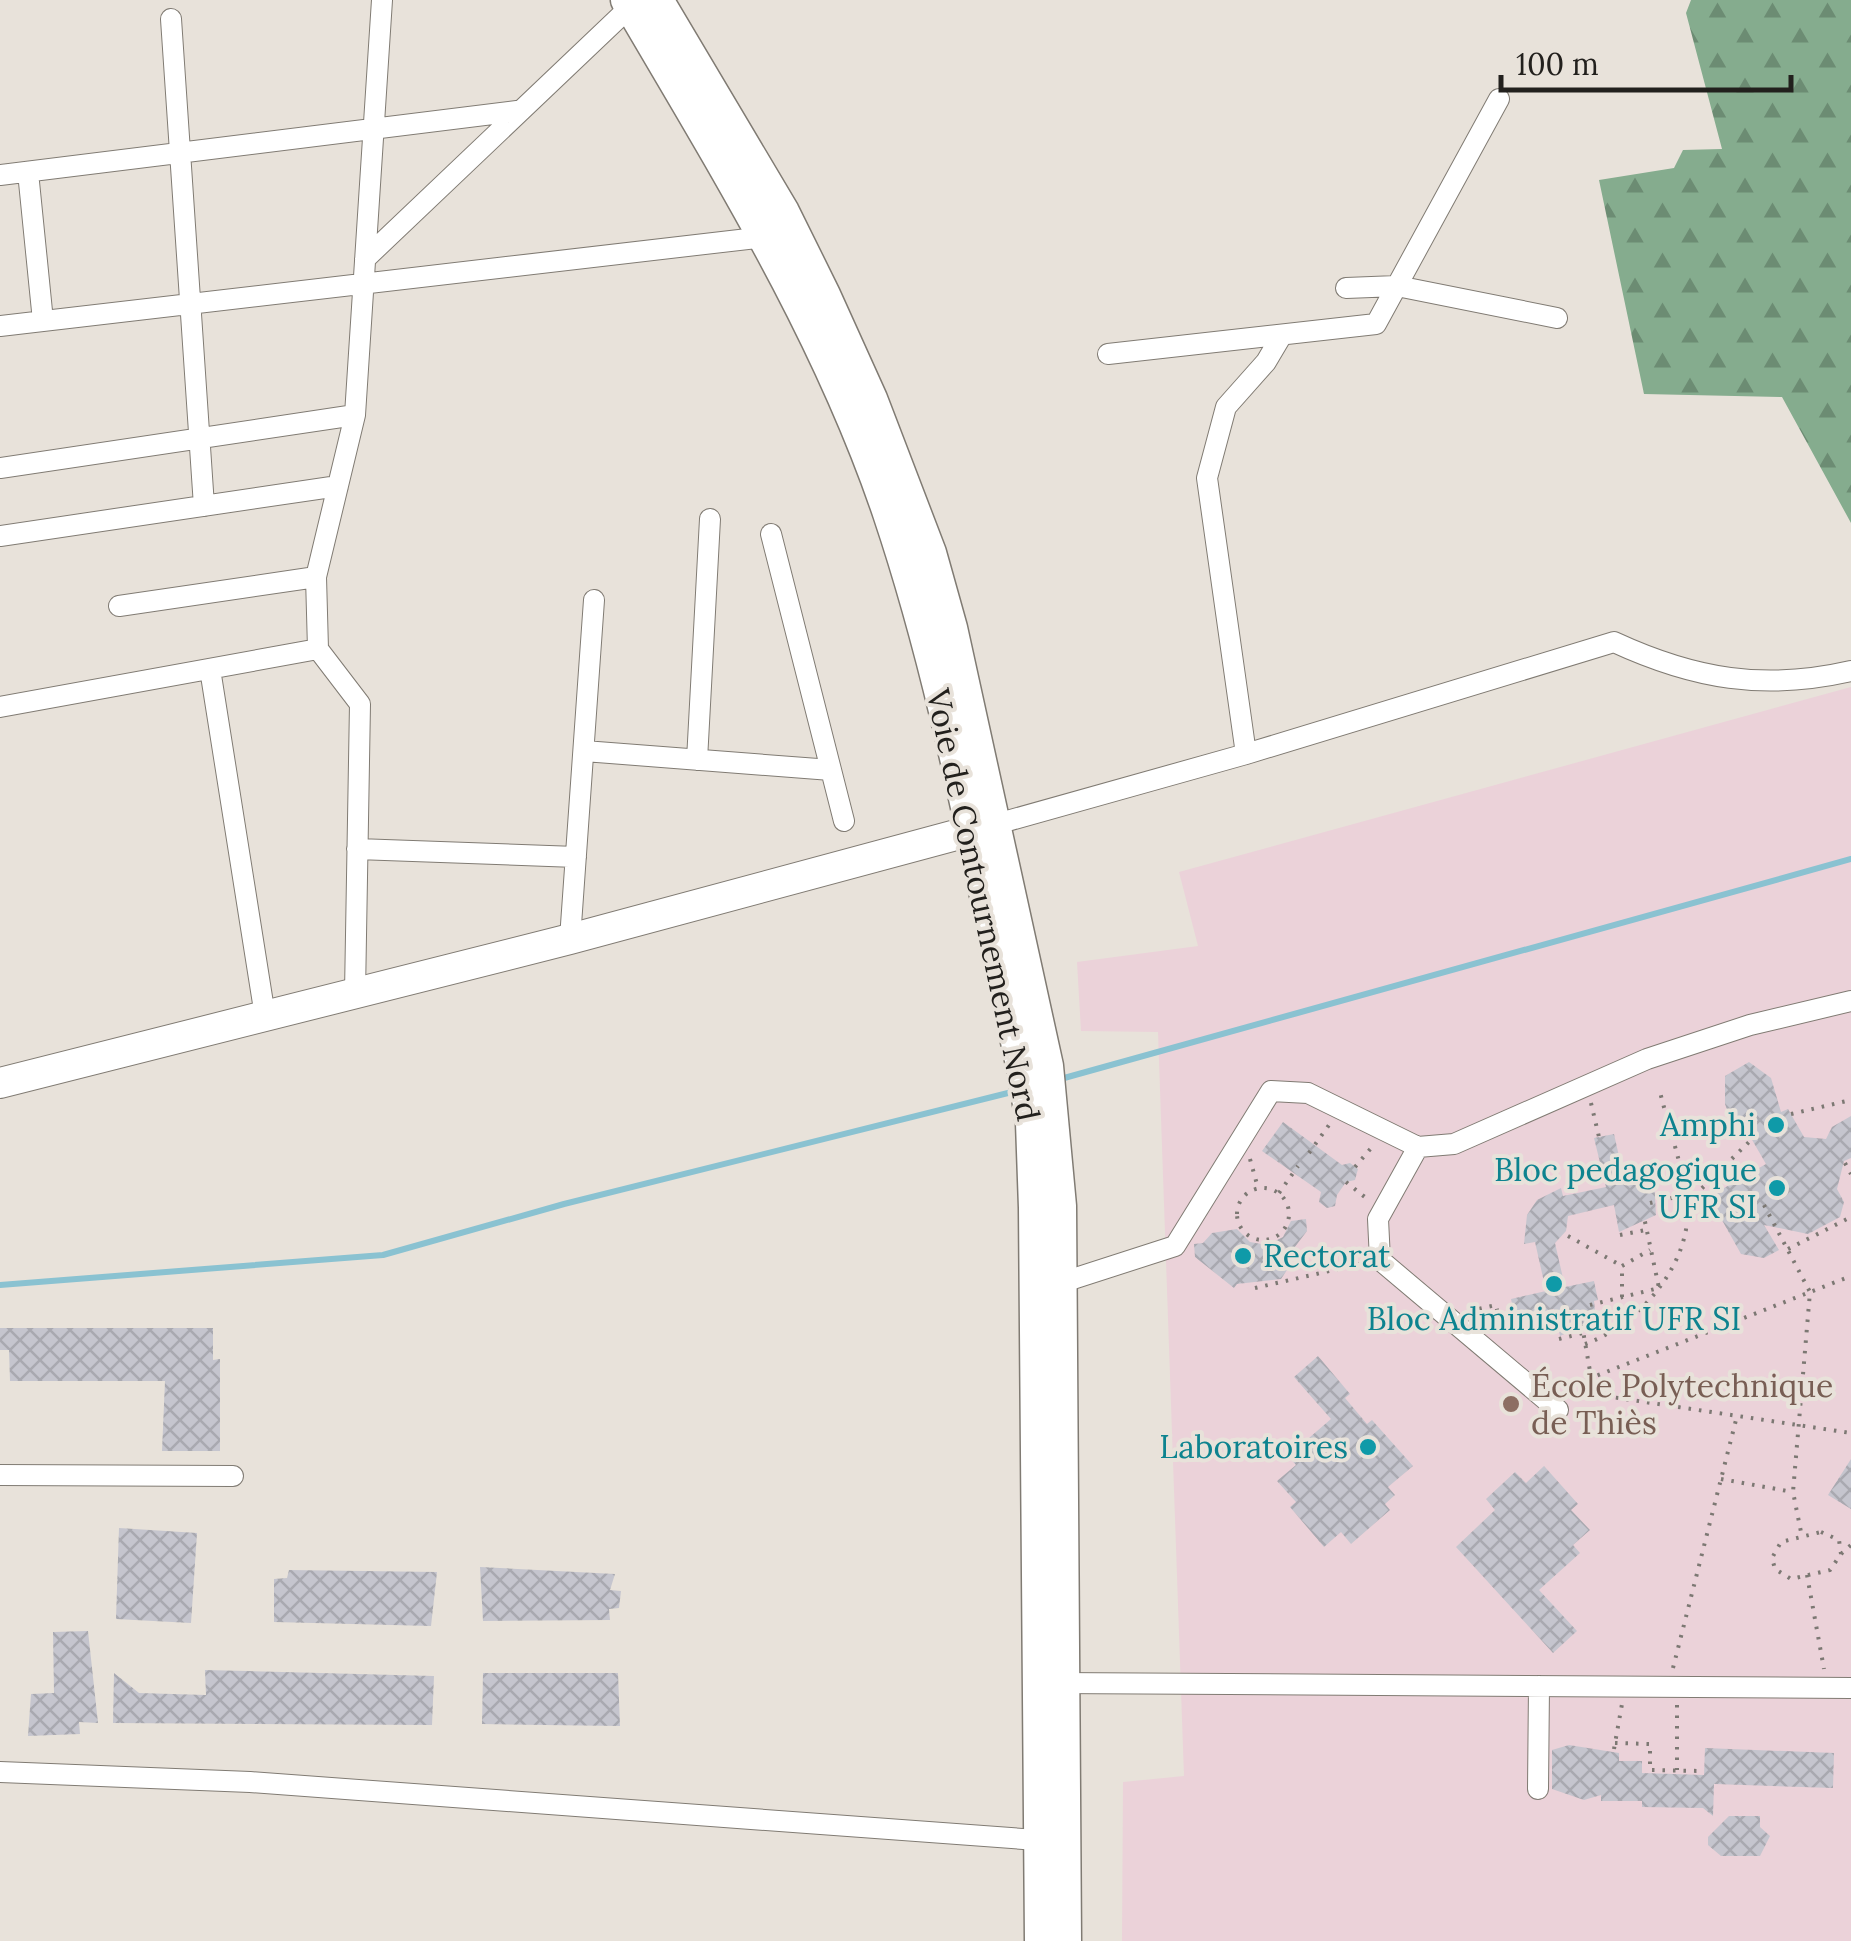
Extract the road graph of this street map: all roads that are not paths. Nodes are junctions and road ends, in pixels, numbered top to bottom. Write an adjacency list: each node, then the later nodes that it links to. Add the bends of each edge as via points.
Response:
1 (382, 0): 6 (street)
2 (638, 2): 5 (street); 10 (main road, Voie de Contournement Nord); 41 (main road, Voie de Contournement Nord, via 783,212 871,399 936,572)
3 (171, 19): 7 (street)
4 (1499, 98): 13 (street)
5 (517, 111): 6 (street); 11 (street)
6 (374, 129): 7 (street); 11 (street)
7 (180, 153): 8 (street); 15 (street)
8 (28, 172): 9 (street); 17 (street)
9 (0, 175)
10 (765, 236): 12 (street); 41 (main road, Voie de Contournement Nord, via 800,300 888,511)
11 (365, 258): 12 (street)
12 (364, 284): 15 (street); 21 (street)
13 (1397, 286): 14 (street); 16 (street); 19 (street, via 1376,324)
14 (1346, 288)
15 (190, 304): 17 (street); 22 (street)
16 (1557, 318)
17 (43, 321): 18 (street)
18 (0, 326)
19 (1282, 335): 20 (street); 37 (street, via 1226,406 1208,478)
20 (1108, 354)
21 (355, 414): 22 (street); 24 (street)
22 (200, 438): 23 (street); 25 (street)
23 (0, 468)
24 (338, 486): 25 (street); 29 (street)
25 (204, 506): 28 (street)
26 (710, 519): 38 (street)
27 (771, 534): 39 (street)
28 (0, 536)
29 (316, 576): 31 (street); 32 (street)
30 (594, 600): 36 (street)
31 (119, 606)
32 (318, 649): 33 (street); 42 (street, via 360,704)
33 (210, 668): 35 (street); 47 (street)
34 (1851, 671): 37 (street, via 1746,682 1668,667 1614,642)
35 (0, 707)
36 (584, 751): 38 (street); 43 (street)
37 (1246, 754): 41 (street)
38 (697, 760): 39 (street)
39 (831, 770): 40 (street)
40 (844, 821)
41 (982, 829): 44 (street); 50 (main road, Voie de Contournement Nord, via 1036,1070)
42 (357, 849): 43 (street); 45 (street)
43 (576, 857): 44 (street)
44 (570, 939): 45 (street)
45 (356, 993): 47 (street)
46 (1851, 1001): 49 (street, via 1647,1059 1454,1144)
47 (265, 1016): 48 (street)
48 (0, 1083)
49 (1418, 1147): 50 (street, via 1308,1094 1270,1091 1175,1246); 51 (street, via 1382,1212 1376,1235 1380,1260)
50 (1047, 1287): 54 (main road, Voie de Contournement Nord)
51 (1558, 1410)
52 (0, 1475): 53 (street)
53 (233, 1476)
54 (1050, 1684): 55 (street); 59 (main road, Voie de Contournement Nord)
55 (1538, 1686): 56 (street); 58 (street)
56 (1851, 1688)
57 (0, 1772): 59 (street, via 268,1783)
58 (1538, 1789)
59 (1051, 1841): 60 (main road, Voie de Contournement Nord); 61 (main road, Voie de Contournement Nord)
60 (1041, 1941)
61 (1066, 1941)

